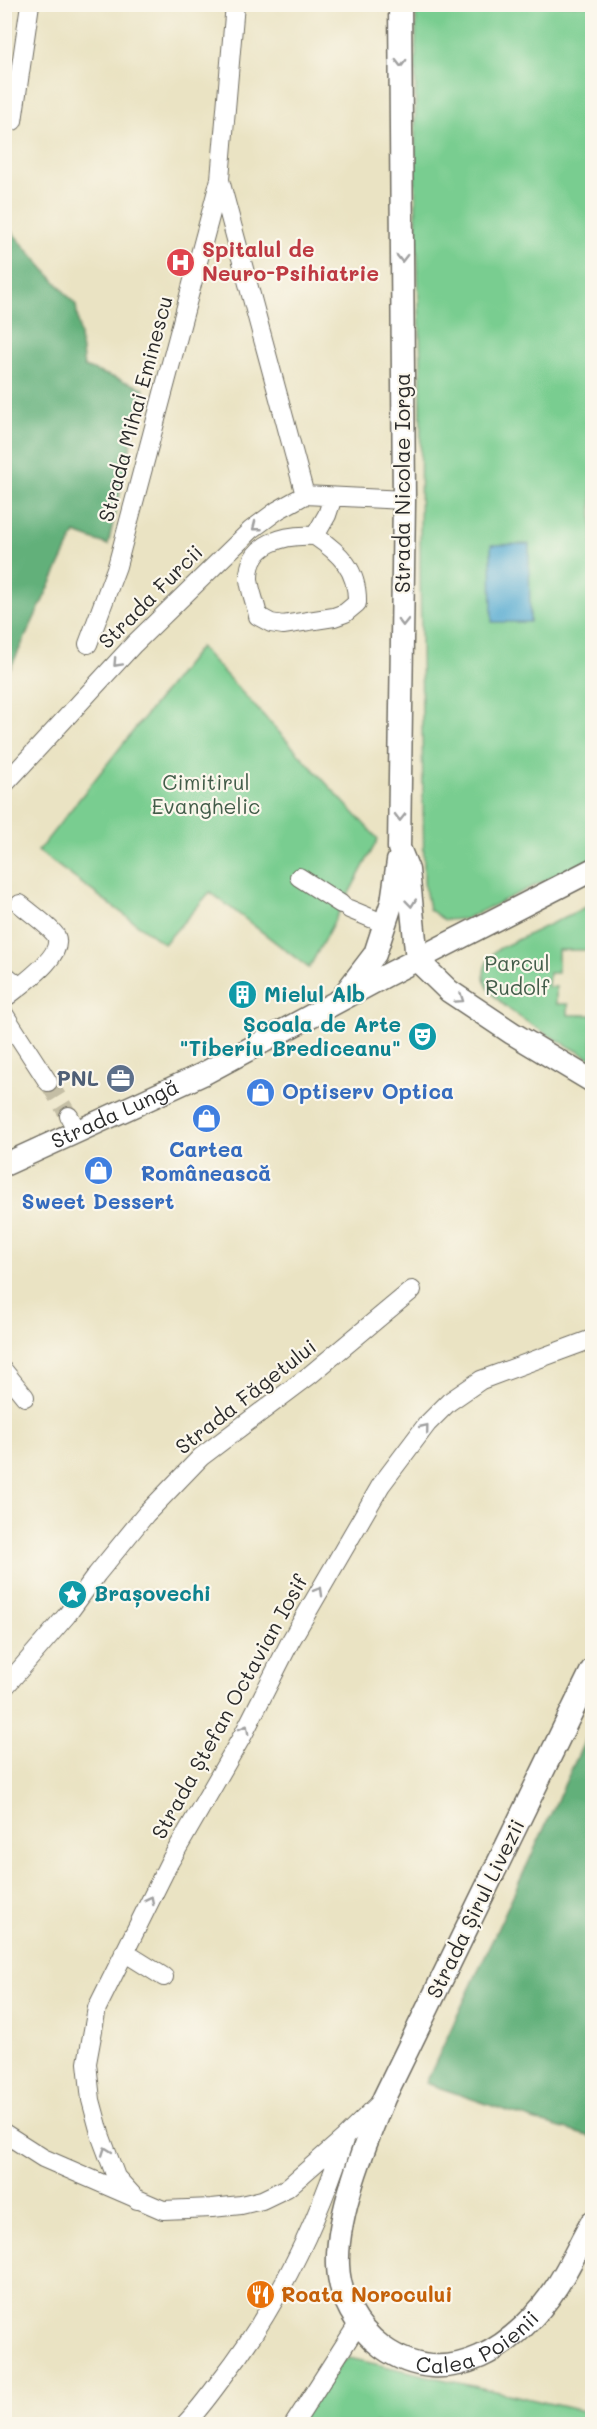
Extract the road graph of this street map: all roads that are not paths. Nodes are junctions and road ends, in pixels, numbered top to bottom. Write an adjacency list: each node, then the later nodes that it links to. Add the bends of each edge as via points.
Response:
1 (30, 4): 4 (street)
2 (235, 4): 5 (street, Strada Mihai Eminescu)
3 (400, 4): 8 (main road, Strada Nicolae Iorga, one-way to 8)
4 (13, 122)
5 (220, 179): 6 (street); 10 (street, Strada Mihai Eminescu, via 117,566)
6 (305, 495): 7 (street); 11 (street, Strada Furcii, one-way to 11, via 251,530 134,644)
7 (333, 497): 8 (street); 9 (street)
8 (404, 500): 12 (main road, Strada Nicolae Iorga, one-way to 12)
9 (315, 536): 9 (street, via 278,538 263,548 253,562 249,579 258,616 283,625 334,617 357,603 357,588 348,565)
10 (88, 644)
11 (4, 785)
12 (399, 848): 16 (main road); 17 (main road, Strada Nicolae Iorga, one-way to 17, via 408,870)
13 (592, 870): 17 (main road, Strada Lungă)
14 (299, 878): 16 (street, via 345,906)
15 (20, 904): 19 (street, via 55,935 58,945 54,957)
16 (386, 924): 21 (main road, via 375,954)
17 (417, 960): 21 (main road, Strada Lungă); 23 (main road, one-way to 23, via 449,991)
18 (4, 974): 19 (street)
19 (19, 986): 20 (street)
20 (4, 999)
21 (338, 1001): 25 (main road, Strada Lungă, via 203,1074 73,1123)
22 (4, 1014): 24 (street)
23 (592, 1081)
24 (48, 1082)
25 (4, 1165)
26 (412, 1290): 31 (street, Strada Făgetului, via 310,1375 201,1457 146,1514 68,1615)
27 (592, 1339): 32 (street, Strada Ștefan Octavian Iosif, one-way to 27, via 290,1642 381,1485 427,1424 449,1402 481,1380)
28 (4, 1371): 29 (street)
29 (25, 1397)
30 (592, 1670): 35 (main road, Strada Șirul Livezii, via 384,2098)
31 (4, 1688)
32 (124, 1952): 33 (street); 36 (street, Strada Ștefan Octavian Iosif, one-way to 32, via 116,2177 101,2138 87,2063 97,2008)
33 (164, 1977)
34 (4, 2133): 36 (street, via 43,2158)
35 (354, 2144): 36 (street, via 288,2188 262,2200 187,2210 163,2210); 38 (main road, Calea Poienii, via 338,2264 340,2284); 39 (street, via 331,2181 280,2293 232,2366)
36 (136, 2200)
37 (592, 2222): 38 (main road, Calea Poienii, via 557,2286 534,2316 509,2340 477,2358 442,2366 408,2361 375,2342)
38 (358, 2324): 40 (street)
39 (185, 2424)
40 (294, 2424)

